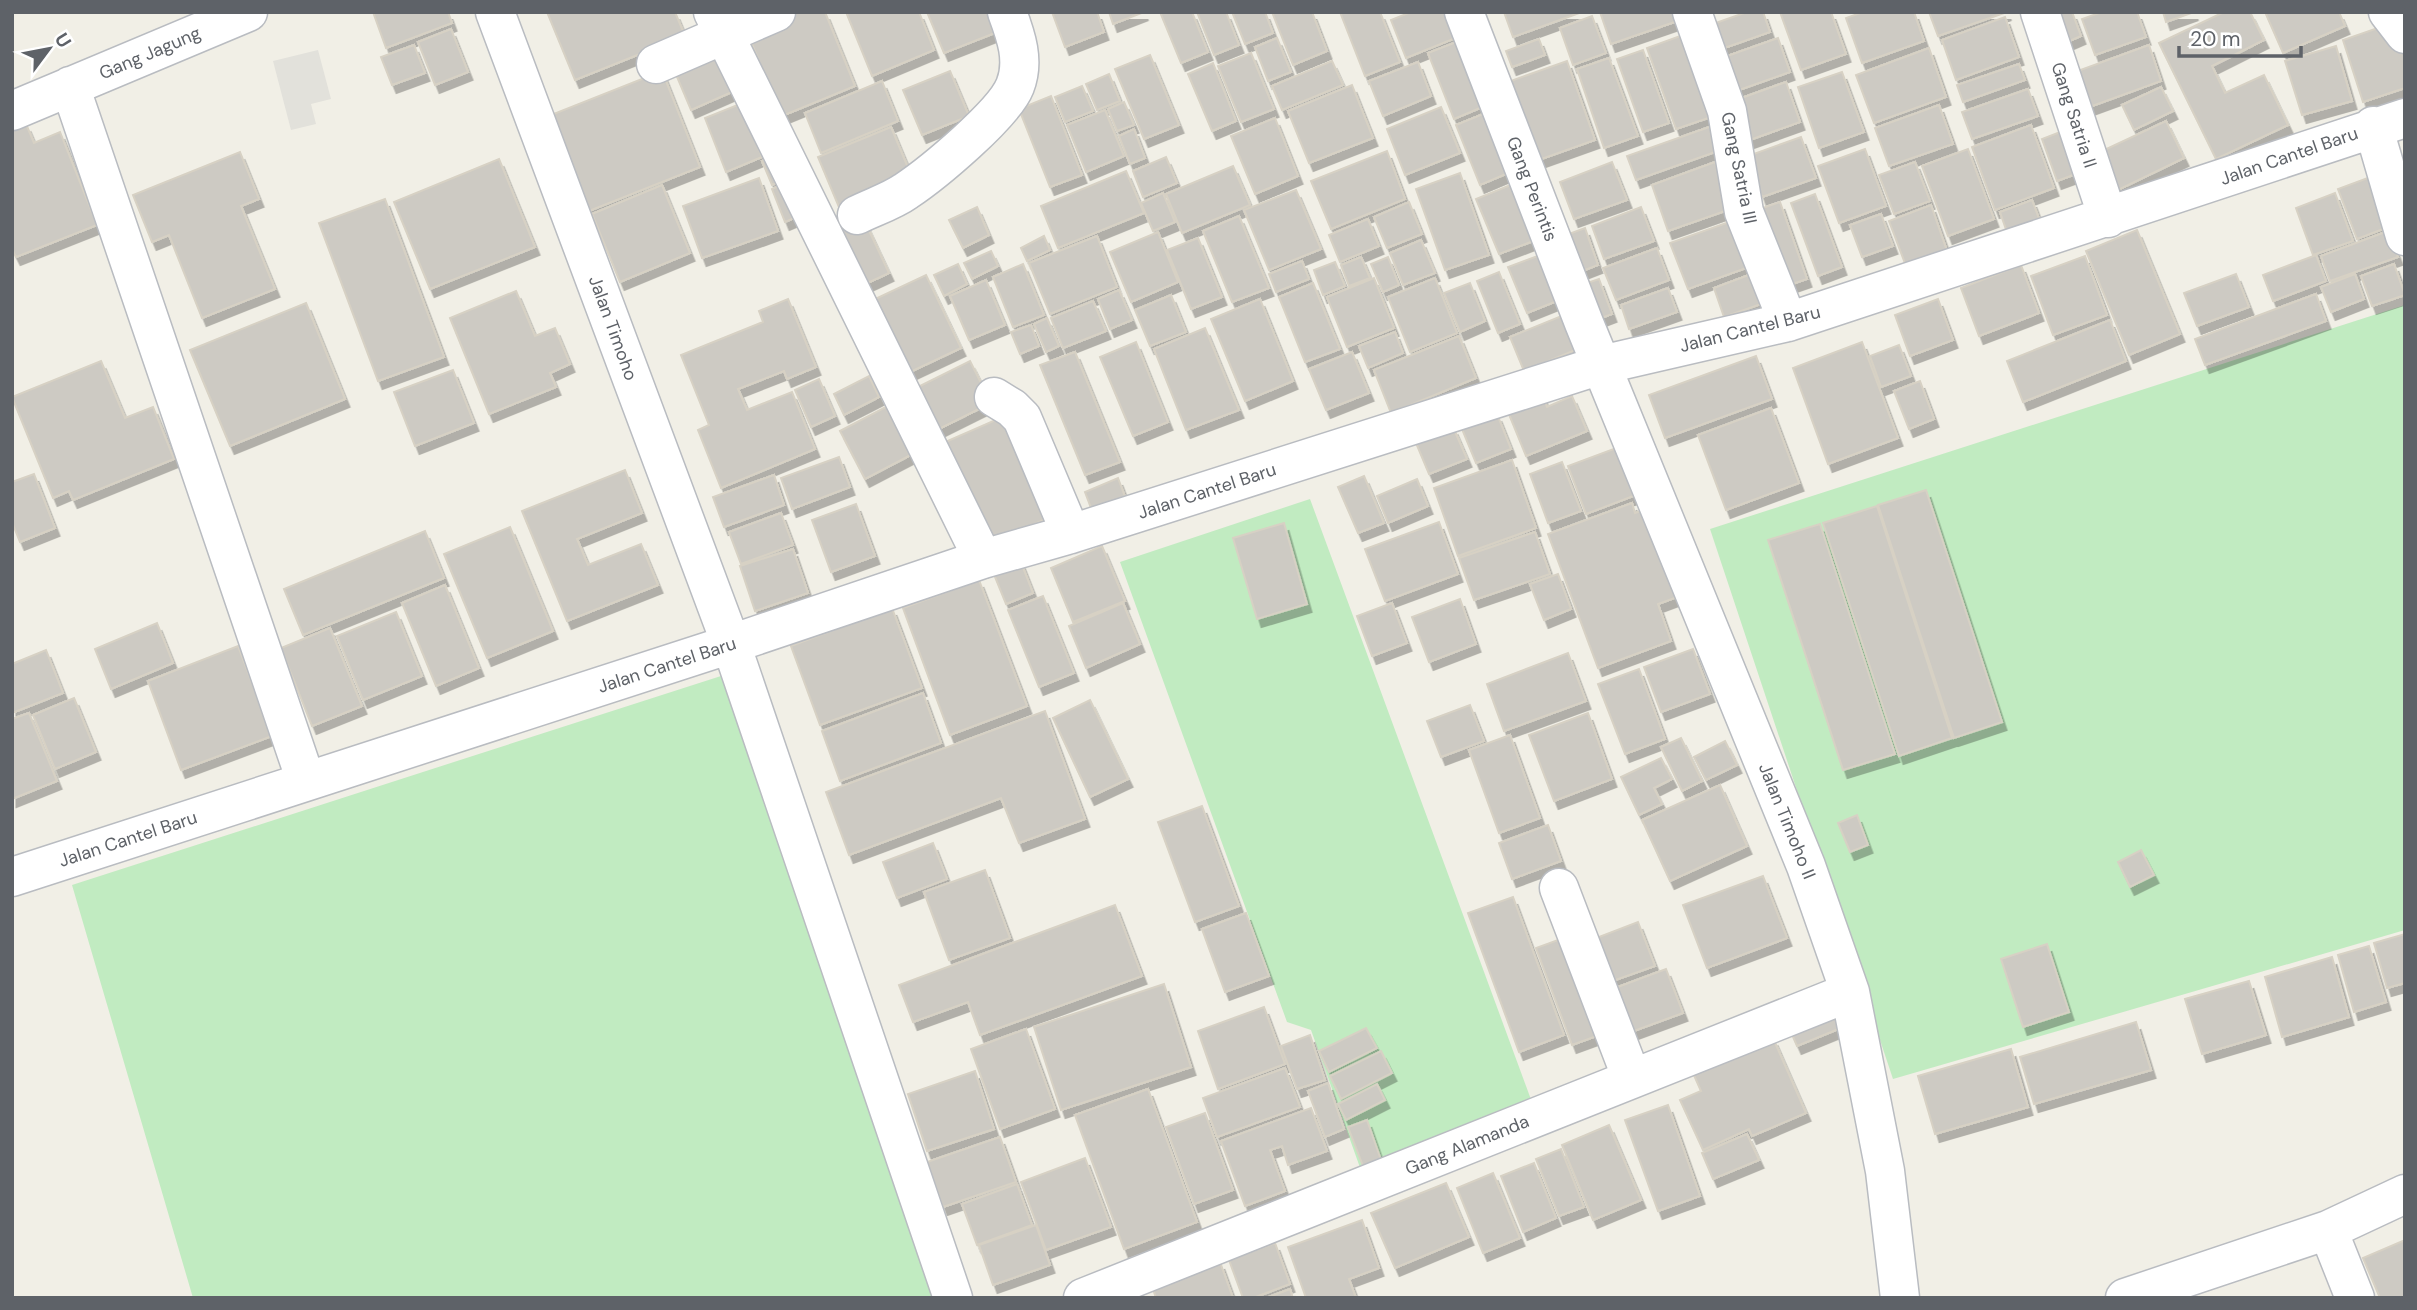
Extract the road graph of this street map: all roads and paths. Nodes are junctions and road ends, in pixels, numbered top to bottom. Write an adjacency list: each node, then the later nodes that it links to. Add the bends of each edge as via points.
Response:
1 (248, 12): 12 (street, Gang Jagung)
2 (495, 12): 23 (street, Jalan Timoho)
3 (776, 12): 9 (street)
4 (1007, 12): 15 (street, via 1020,62 1015,86 999,111 905,192)
5 (1464, 12): 19 (street, Gang Perintis)
6 (1692, 12): 18 (street, Gang Satria III, via 1727,111 1744,212)
7 (2040, 12): 16 (street, Gang Satria II)
8 (2388, 12): 10 (street)
9 (718, 24): 11 (street); 22 (street)
10 (2405, 34)
11 (656, 64)
12 (70, 86): 13 (street, Gang Jagung); 24 (street)
13 (12, 111)
14 (2389, 122): 16 (street, Jalan Cantel Baru); 17 (street)
15 (857, 215)
16 (2108, 218): 18 (street, Jalan Cantel Baru)
17 (2405, 236)
18 (1788, 322): 19 (street, Jalan Cantel Baru)
19 (1601, 365): 21 (street, Jalan Cantel Baru); 27 (street, Jalan Timoho II, via 1805,866)
20 (994, 397): 21 (street, via 1022,418)
21 (1071, 534): 22 (street, Jalan Cantel Baru)
22 (983, 559): 23 (street, Jalan Cantel Baru)
23 (731, 644): 24 (street, Jalan Cantel Baru); 31 (street, Jalan Timoho)
24 (306, 781): 25 (street, Jalan Cantel Baru)
25 (12, 877)
26 (1559, 888): 28 (street)
27 (1850, 992): 28 (street, Gang Alamanda); 33 (street, Jalan Timoho II, via 1885,1171)
28 (1632, 1079): 32 (street, Gang Alamanda)
29 (2405, 1194): 30 (street)
30 (2328, 1230): 34 (street); 35 (street)
31 (953, 1298)
32 (1083, 1298)
33 (1900, 1298)
34 (2125, 1298)
35 (2356, 1298)

